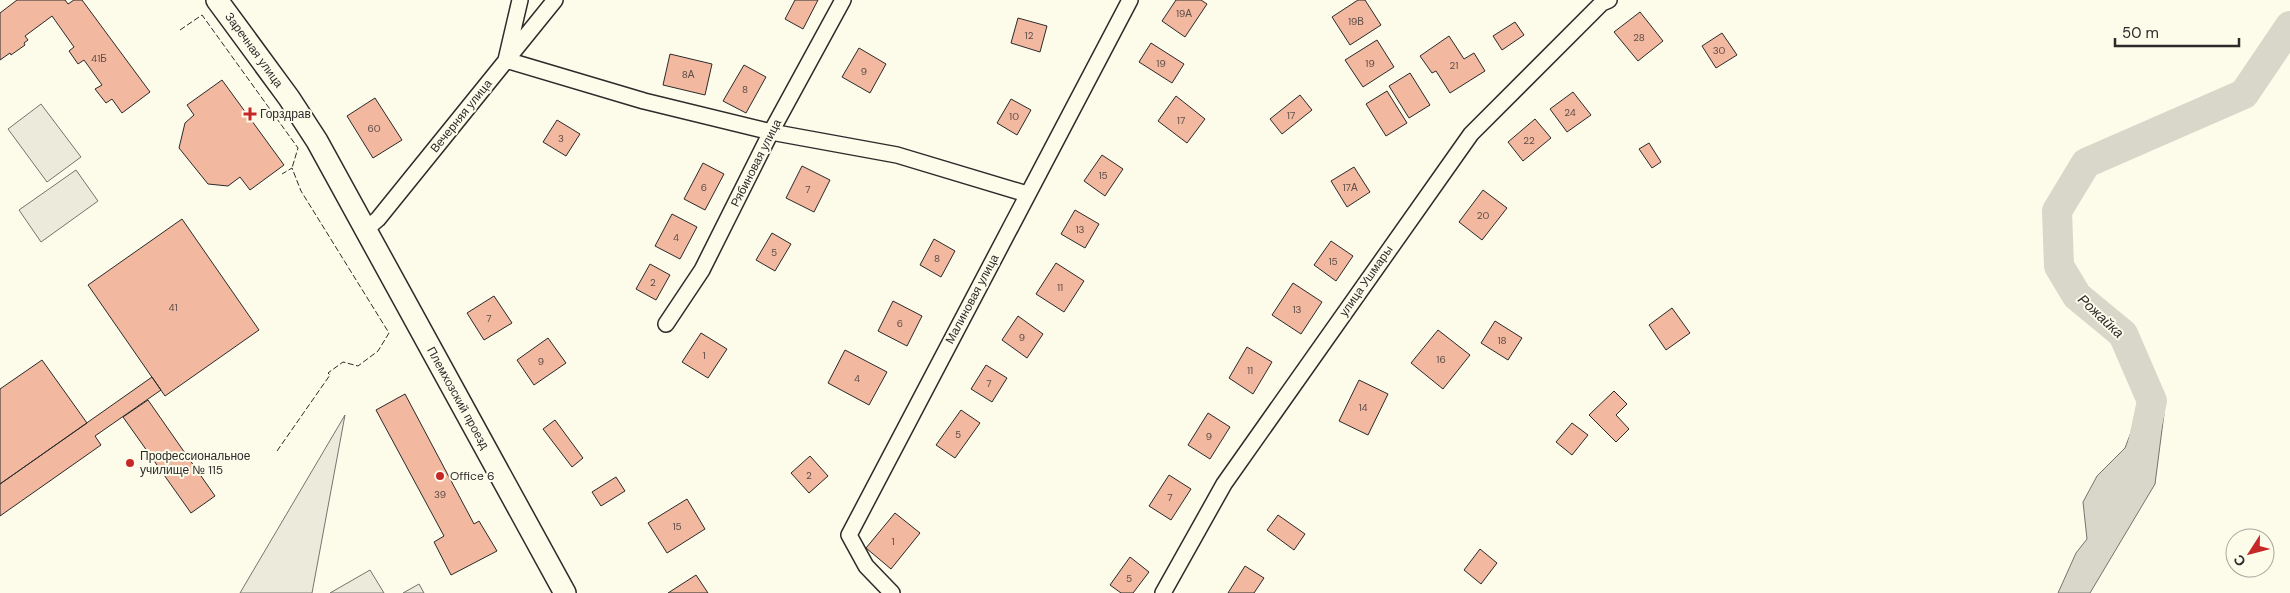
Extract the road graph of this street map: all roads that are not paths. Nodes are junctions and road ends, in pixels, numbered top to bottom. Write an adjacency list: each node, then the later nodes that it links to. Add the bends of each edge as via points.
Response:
1 (217, 0): 10 (main road, Заречная улица, via 303,118)
2 (520, 0): 7 (street)
3 (555, 0): 7 (street, Вечерняя улица)
4 (843, 0): 8 (street, Рябиновая улица)
5 (1130, 0): 9 (street, Малиновая улица)
6 (1609, 0): 14 (street, улица Ушмары, via 1602,3 1471,134 1224,484)
7 (506, 60): 8 (street, via 644,101); 10 (street, Вечерняя улица, via 378,219)
8 (771, 132): 9 (street, via 897,155); 11 (street, Рябиновая улица, via 702,270)
9 (1027, 194): 13 (street, Малиновая улица, via 849,535 866,566)
10 (365, 230): 12 (main road, Племхозский проезд)
11 (666, 324)
12 (566, 593)
13 (892, 593)
14 (1163, 593)

